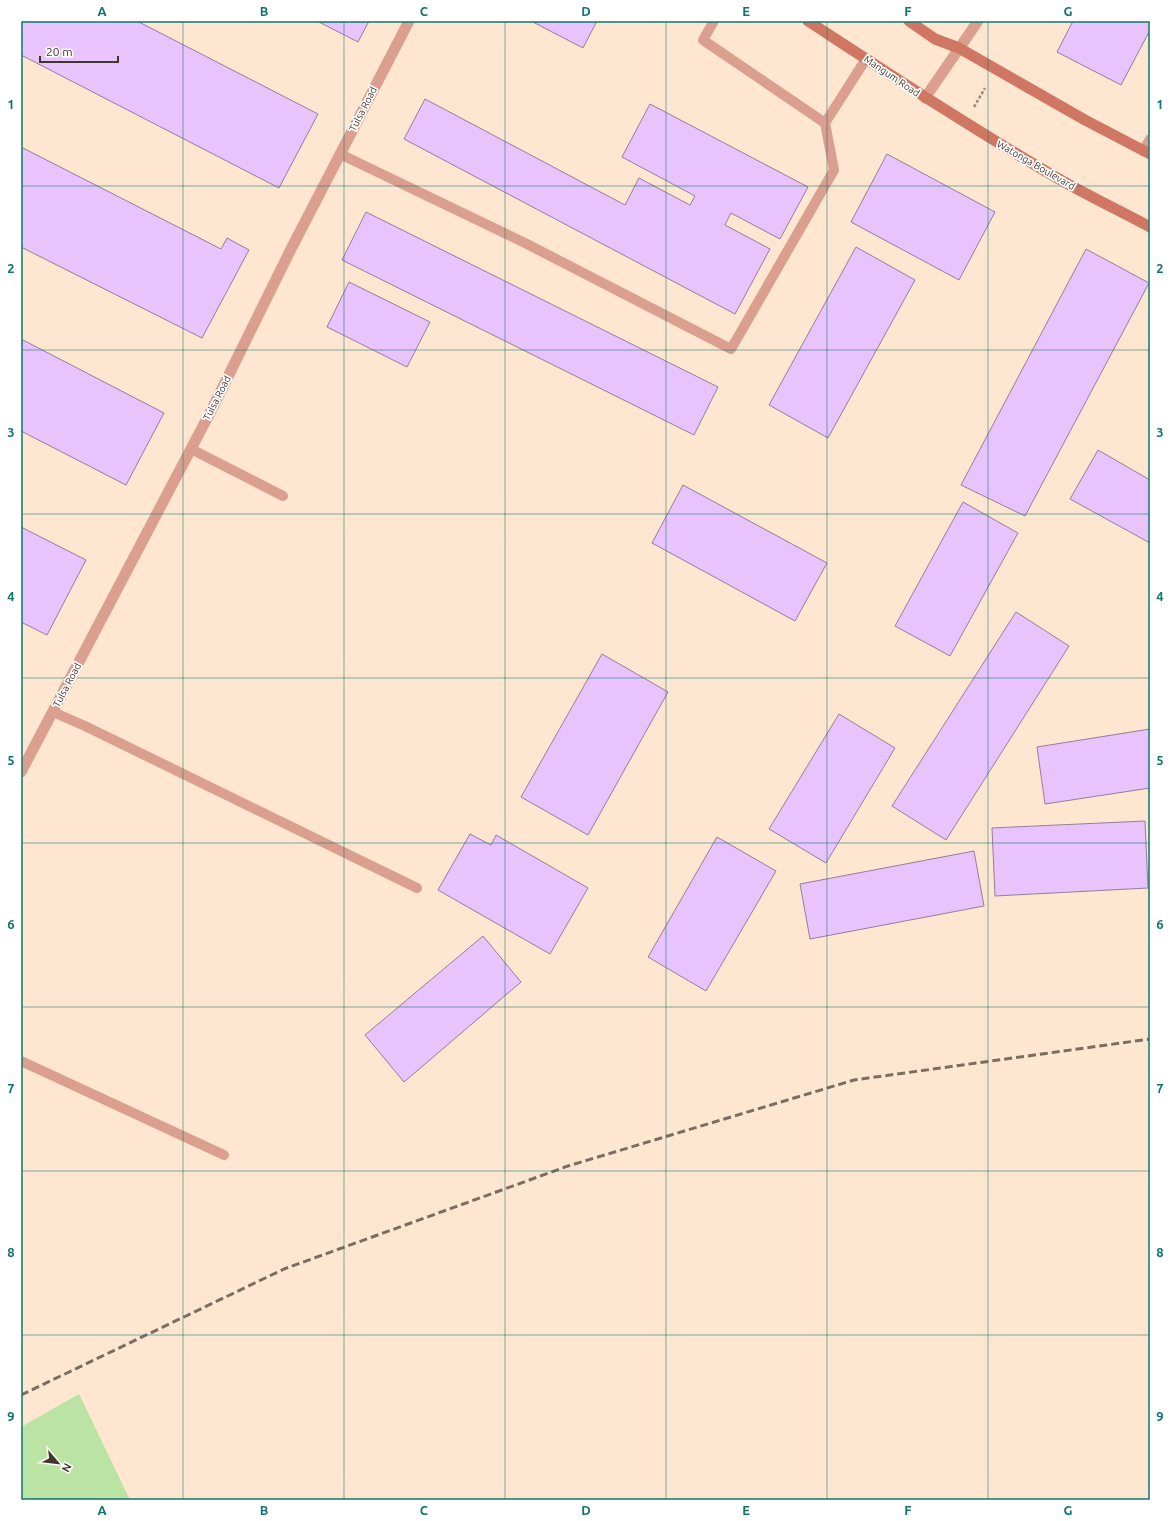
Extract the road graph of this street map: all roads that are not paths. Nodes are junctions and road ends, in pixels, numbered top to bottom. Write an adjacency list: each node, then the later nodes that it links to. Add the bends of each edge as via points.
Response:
1 (409, 21): 12 (street, Tulsa Road)
2 (714, 21): 9 (lane, via 703,40)
3 (808, 21): 7 (main road, Mangum Road)
4 (909, 21): 6 (main road, via 935,39)
5 (978, 21): 6 (street, Mangum Road)
6 (959, 48): 8 (street, Mangum Road); 11 (main road, via 1085,120)
7 (866, 59): 8 (main road, Mangum Road); 9 (lane)
8 (925, 98): 13 (main road, Watonga Boulevard, via 1060,180)
9 (825, 123): 12 (lane, via 834,170 731,349 525,243)
10 (1150, 139): 11 (lane)
11 (1147, 152)
12 (340, 154): 14 (street, Tulsa Road)
13 (1150, 227)
14 (191, 449): 15 (lane); 16 (street, Tulsa Road)
15 (283, 496)
16 (53, 712): 17 (street, Tulsa Road); 18 (lane)
17 (21, 772)
18 (417, 888)
19 (21, 1061): 20 (lane)
20 (224, 1155)

